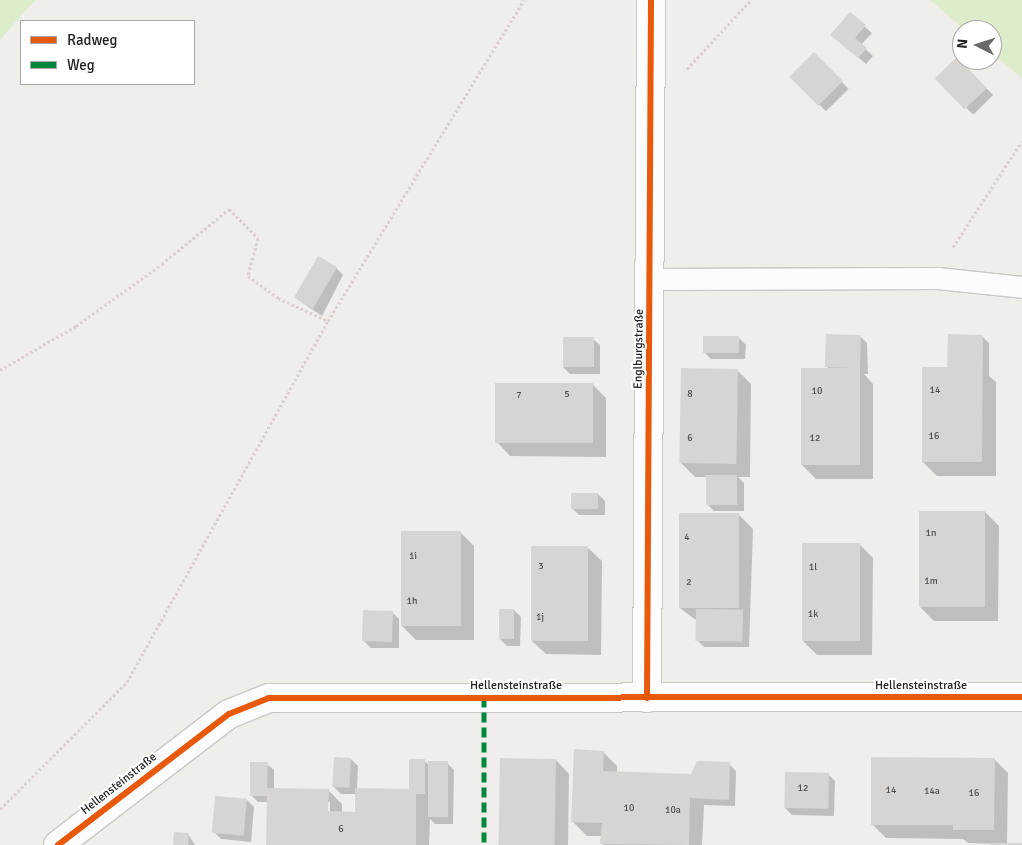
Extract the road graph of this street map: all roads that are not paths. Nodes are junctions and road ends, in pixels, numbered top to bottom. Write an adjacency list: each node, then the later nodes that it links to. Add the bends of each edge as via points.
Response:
1 (651, 0): 2 (street, Englburgstraße)
2 (651, 279): 3 (lane, via 938,278); 5 (street, Englburgstraße)
3 (1022, 287)
4 (1022, 697): 5 (street, Hellensteinstraße)
5 (646, 698): 6 (street, Hellensteinstraße, via 269,698 229,714)
6 (58, 845)

